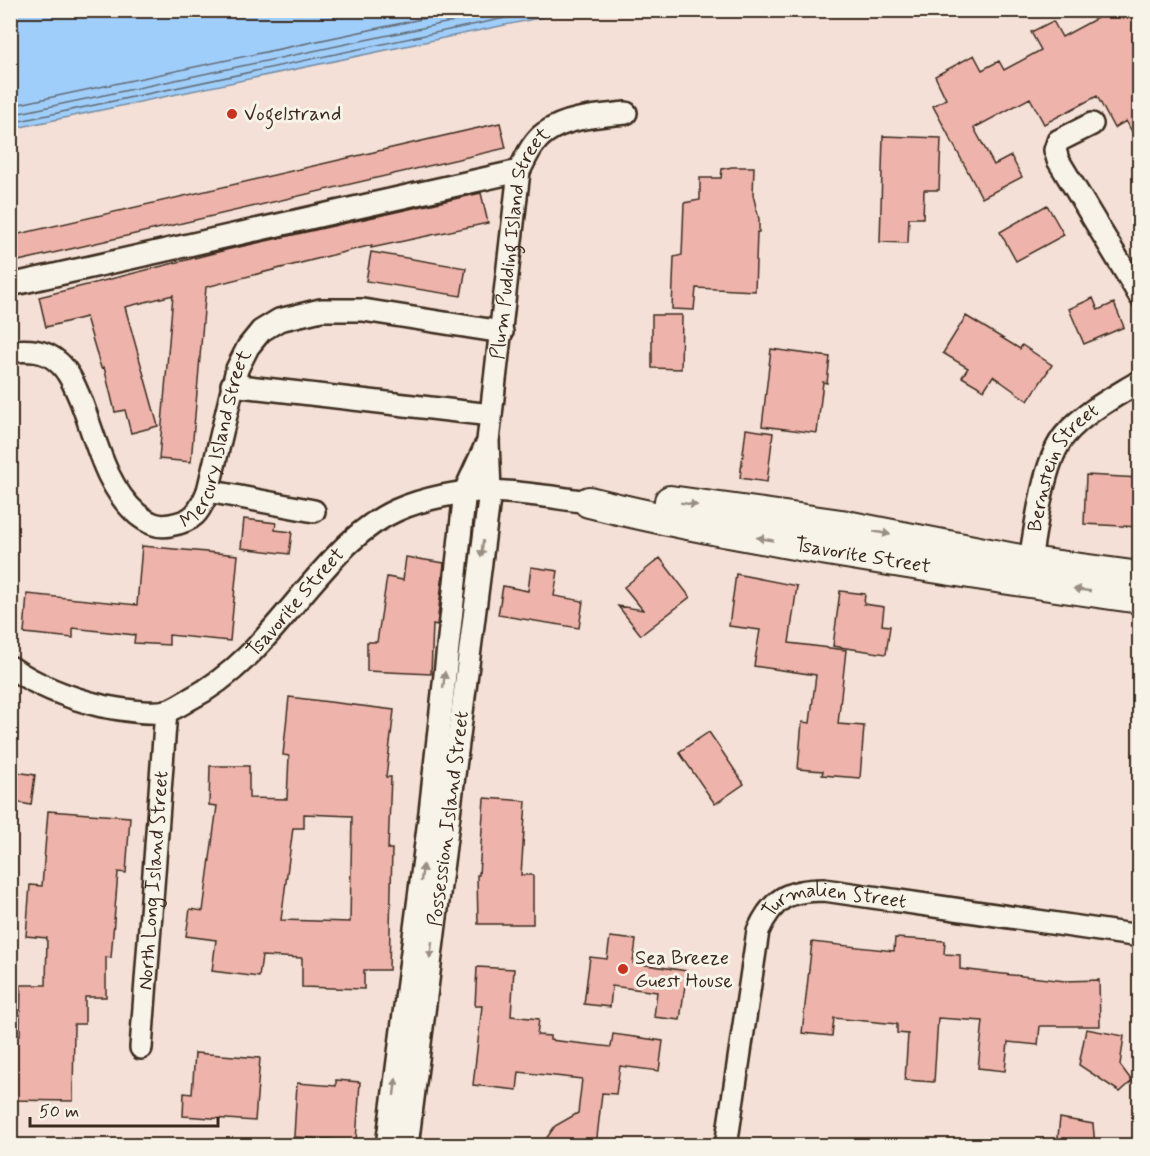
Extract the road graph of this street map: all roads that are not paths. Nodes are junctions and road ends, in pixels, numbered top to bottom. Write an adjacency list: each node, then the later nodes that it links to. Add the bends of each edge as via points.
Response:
1 (626, 113): 3 (street, Plum Pudding Island Street, via 560,125 544,134)
2 (1092, 124): 5 (street, via 1058,141 1055,150)
3 (519, 171): 4 (street); 6 (street, Plum Pudding Island Street)
4 (10, 285)
5 (1140, 296)
6 (502, 332): 9 (street, Mercury Island Street, via 363,310 302,313 279,320 261,332 248,347); 10 (street, Plum Pudding Island Street)
7 (10, 351): 13 (street, Mercury Island Street, via 36,351 67,371 111,480 127,505 143,519 164,526 184,522 201,508)
8 (1140, 381): 17 (street, Bernstein Street, via 1064,436 1046,476)
9 (232, 385): 10 (street); 13 (street, Mercury Island Street)
10 (491, 415): 11 (street, Plum Pudding Island Street)
11 (488, 441): 12 (street, Plum Pudding Island Street); 14 (street, Plum Pudding Island Street)
12 (490, 490): 14 (street, Tsavorite Street); 15 (street, Tsavorite Street); 25 (street, Possession Island Street, one-way to 25)
13 (208, 491): 16 (street)
14 (465, 491): 21 (street, Tsavorite Street, via 396,511 352,539 234,669 202,693); 24 (street, Possession Island Street, one-way to 14)
15 (589, 502): 17 (street, Tsavorite Street, via 650,498 842,525)
16 (314, 511)
17 (1028, 572): 18 (street, Tsavorite Street); 19 (street, Tsavorite Street, one-way to 17)
18 (1140, 577)
19 (1140, 598)
20 (10, 667): 21 (street, Tsavorite Street, via 76,700 122,710)
21 (166, 711): 23 (street, North Long Island Street)
22 (1140, 936): 26 (street, Turmalien Street, via 824,890 804,890 783,897 768,912 758,931)
23 (141, 1048)
24 (387, 1146)
25 (407, 1146)
26 (726, 1146)

